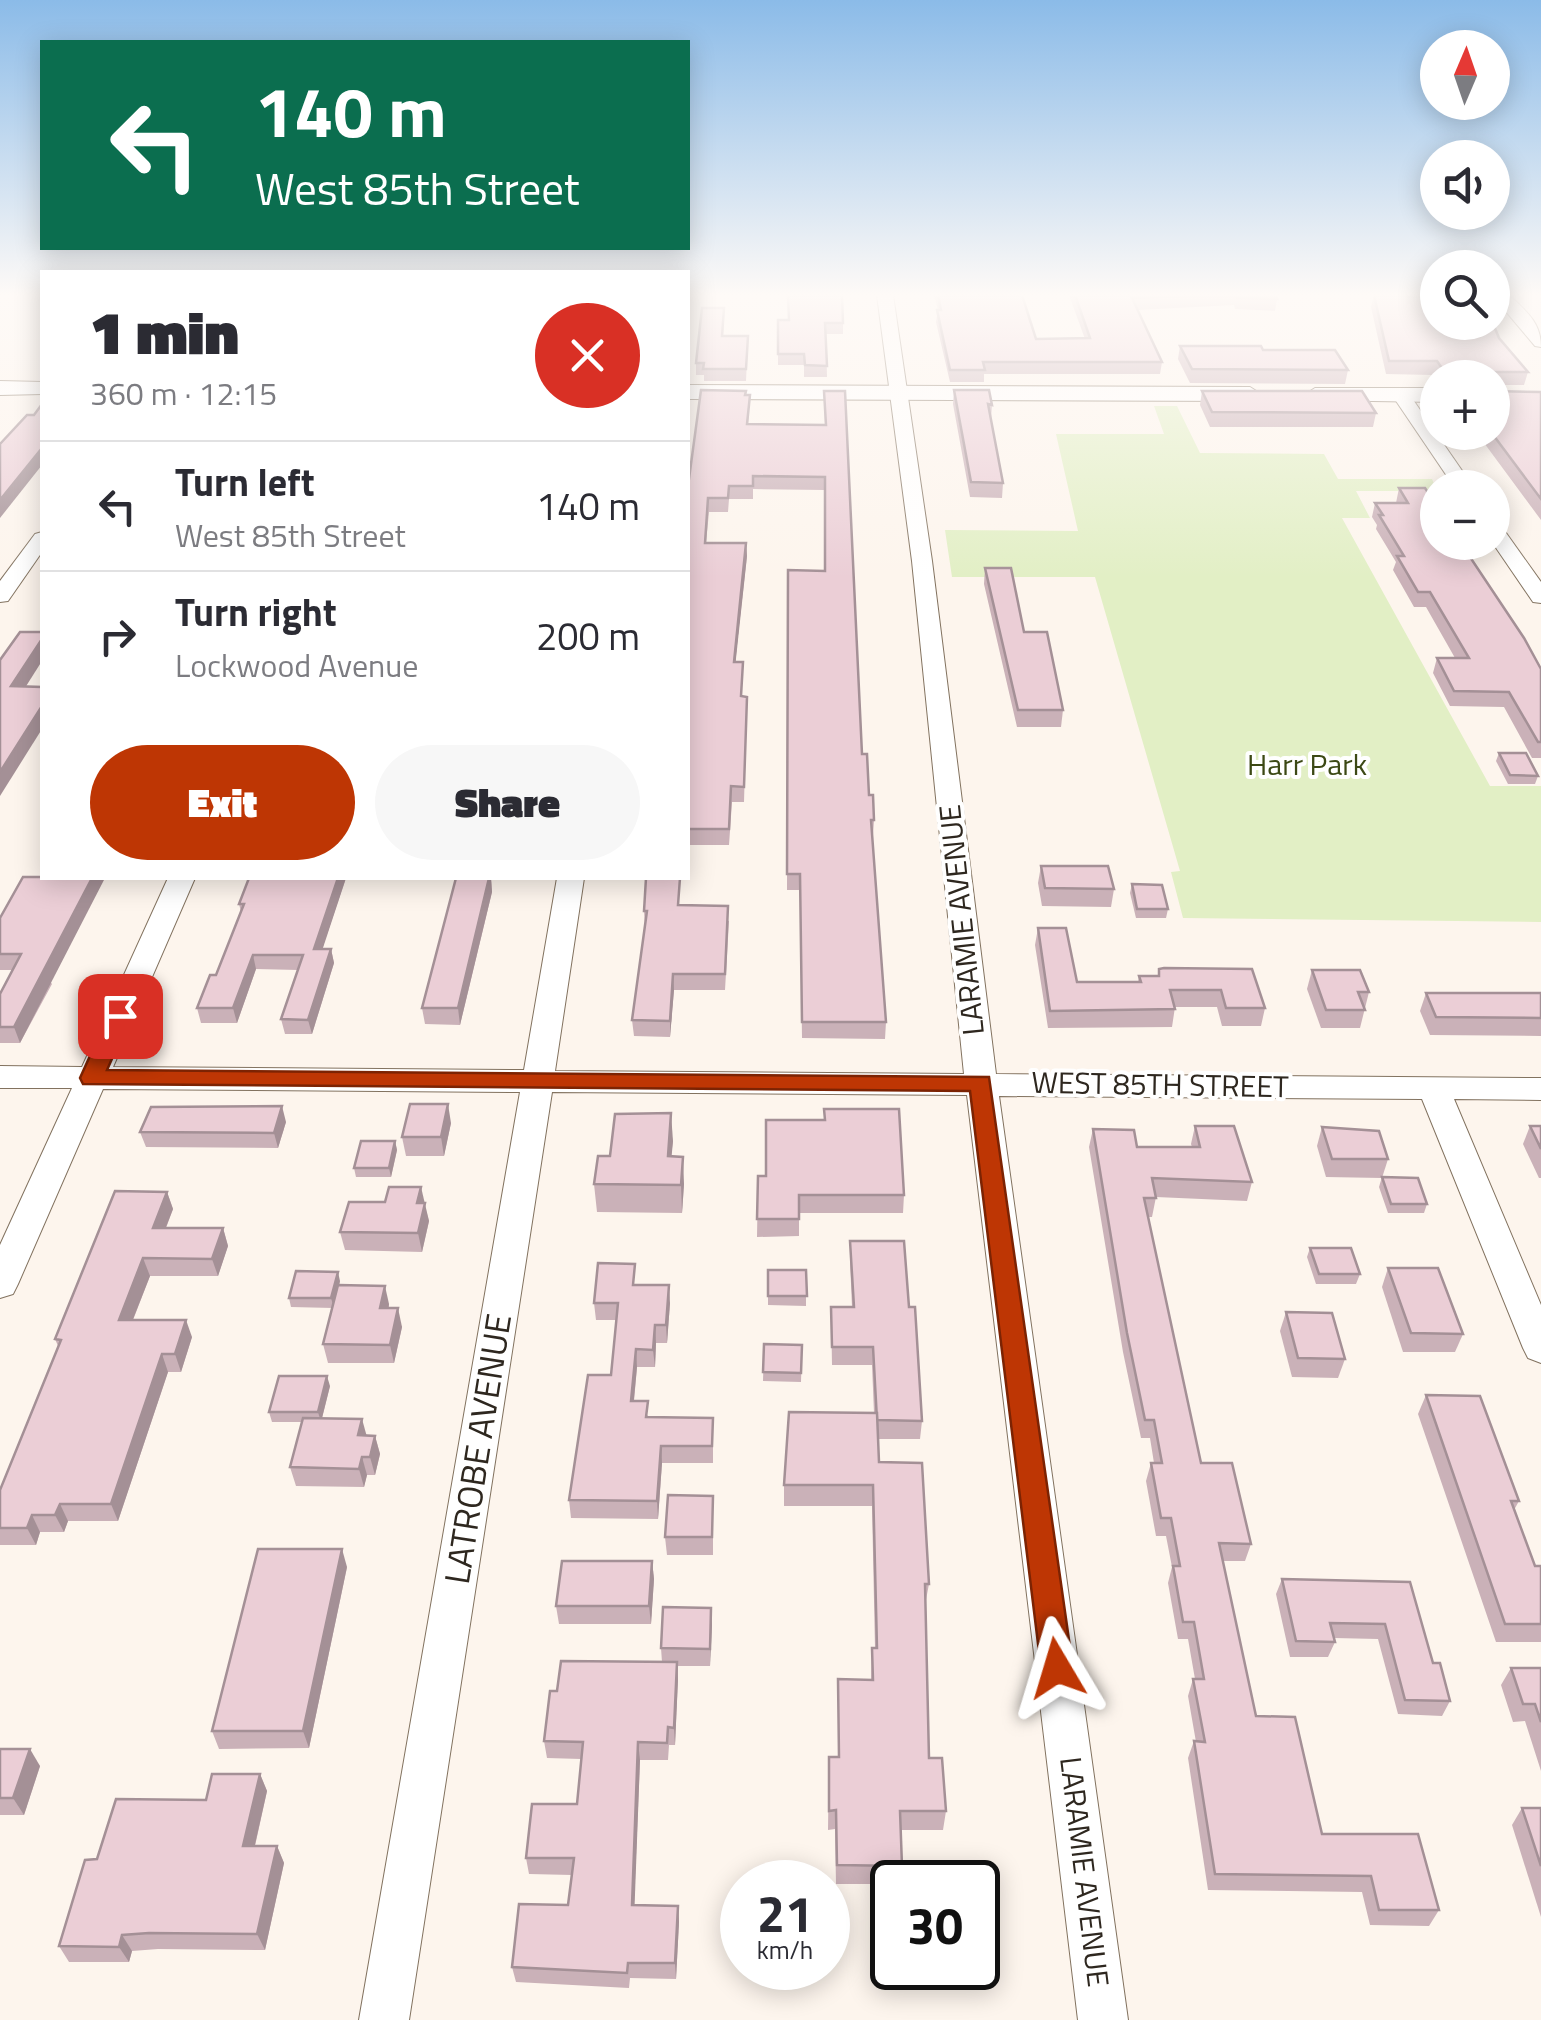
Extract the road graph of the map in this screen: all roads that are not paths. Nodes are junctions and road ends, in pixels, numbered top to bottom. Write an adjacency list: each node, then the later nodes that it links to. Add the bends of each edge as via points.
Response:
1 (690, 392): 2 (street)
2 (899, 392): 3 (street); 15 (street, LARAMIE AVENUE)
3 (1401, 395): 4 (street); 5 (street)
4 (1420, 395)
5 (1453, 470)
6 (40, 541): 8 (street)
7 (1510, 553): 9 (street)
8 (0, 596)
9 (1541, 597)
10 (181, 880): 13 (street)
11 (571, 880): 14 (street, LATROBE AVENUE)
12 (0, 1077): 13 (street, WEST 85TH STREET)
13 (92, 1078): 14 (street, WEST 85TH STREET); 18 (street)
14 (538, 1080): 15 (street, WEST 85TH STREET); 20 (street, LATROBE AVENUE)
15 (980, 1082): 16 (street, WEST 85TH STREET); 21 (street, LARAMIE AVENUE)
16 (1433, 1088): 17 (street, WEST 85TH STREET); 19 (street)
17 (1541, 1089)
18 (0, 1284)
19 (1541, 1348)
20 (384, 2020)
21 (1103, 2020)

